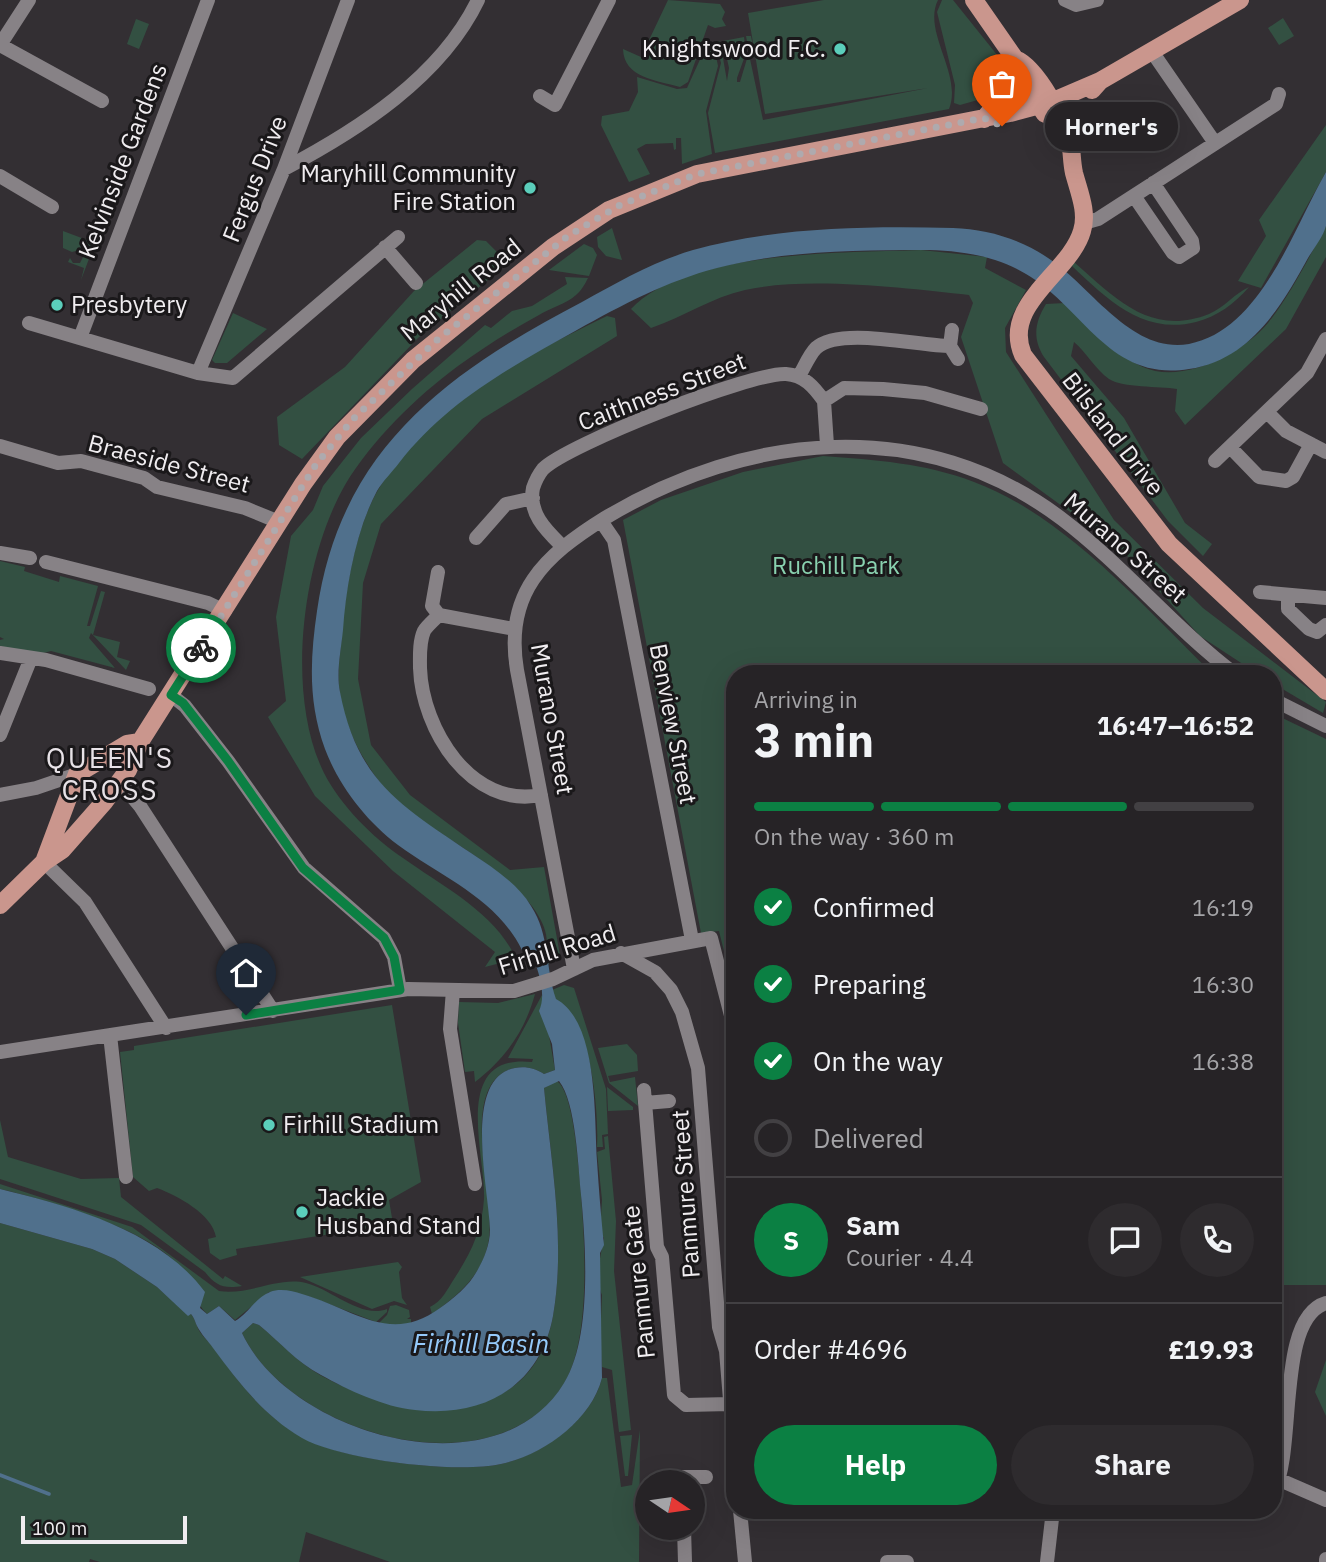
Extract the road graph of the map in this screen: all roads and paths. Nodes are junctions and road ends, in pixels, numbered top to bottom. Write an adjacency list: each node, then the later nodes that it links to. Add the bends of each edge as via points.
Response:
1 (29, 0): 10 (street)
2 (208, 0): 28 (street, Kelvinside Gardens)
3 (348, 0): 17 (street, Fergus Drive)
4 (478, 0): 17 (street, via 447,47 405,89 320,150)
5 (609, 0): 13 (street, via 555,105)
6 (974, 0): 15 (main road, via 1016,59 1017,73)
7 (1066, 0): 8 (street, via 1076,5)
8 (1097, 0)
9 (1240, 0): 11 (main road, Maryhill Road)
10 (0, 45): 14 (street)
11 (1153, 53): 15 (main road, Maryhill Road, via 1100,81 1072,83); 16 (street)
12 (1279, 94): 16 (street, via 1276,104)
13 (540, 96)
14 (102, 101)
15 (1045, 104): 22 (main road, via 1071,148); 45 (main road, Maryhill Road, via 998,103 984,118 722,167 659,188 600,215 515,276 392,380 337,437)
16 (1215, 143): 19 (street)
17 (284, 169): 32 (street, Fergus Drive)
18 (0, 176): 21 (street)
19 (1153, 183): 20 (street); 20 (street, via 1193,248 1179,257 1172,253)
20 (1134, 196): 22 (street)
21 (52, 207)
22 (1084, 223): 63 (main road, Bilsland Drive, via 1074,248 1022,318 1018,342 1023,355 1169,544)
23 (398, 237): 24 (street)
24 (385, 247): 25 (street); 32 (street, via 233,378)
25 (416, 283)
26 (29, 323): 28 (street)
27 (953, 330): 30 (street)
28 (80, 338): 32 (street)
29 (1326, 339): 36 (street, via 1307,373)
30 (950, 346): 31 (street); 33 (street, via 834,340 816,348)
31 (958, 359)
32 (198, 373)
33 (799, 376): 34 (street); 43 (street, Caithness Street, via 780,374 736,386 593,440 543,470)
34 (824, 401): 35 (street, via 844,388 960,397); 38 (street)
35 (981, 410)
36 (1267, 412): 37 (street, via 1286,431); 39 (street)
37 (1311, 444): 39 (street, via 1293,477 1286,481 1259,477); 41 (street)
38 (827, 445): 44 (street, Murano Street, via 761,455 699,472); 61 (street, Murano Street, via 920,453 957,463 1015,489 1074,528)
39 (1230, 447): 42 (street)
40 (2, 449): 45 (street, Braeside Street, via 58,463 81,461 117,470 158,487 264,514)
41 (1326, 452)
42 (1215, 461)
43 (533, 498): 46 (street, via 506,505); 47 (street, via 538,519)
44 (601, 521): 47 (street, Murano Street); 75 (street, Benview Street, via 613,538)
45 (279, 522): 55 (main road, Maryhill Road)
46 (476, 538)
47 (563, 547): 58 (street, Murano Street, via 527,587)
48 (0, 553): 49 (street)
49 (30, 558)
50 (46, 562): 55 (street)
51 (438, 572): 56 (street, via 432,606)
52 (1260, 592): 53 (street)
53 (1288, 595): 54 (street); 57 (street, via 1288,609 1309,629 1317,632)
54 (1326, 598)
55 (225, 611): 64 (main road, Maryhill Road)
56 (439, 615): 58 (street); 72 (street, via 424,631 420,651 421,688 434,729 454,760 492,789 513,798)
57 (1326, 625)
58 (514, 629): 72 (street, Murano Street)
59 (0, 653): 60 (street)
60 (31, 658): 62 (street); 67 (street)
61 (1225, 665)
62 (149, 689)
63 (1326, 691)
64 (171, 695): 68 (main road, Maryhill Road); 78 (street, via 183,703 228,761 303,868 384,938 394,957)
65 (1282, 704): 66 (street)
66 (1326, 726)
67 (0, 735)
68 (140, 741): 69 (main road); 70 (main road, Maryhill Road)
69 (78, 774): 71 (street); 73 (main road)
70 (118, 789): 73 (main road, Maryhill Road, via 62,850); 81 (street, via 141,806)
71 (0, 794)
72 (541, 795): 77 (street, Murano Street)
73 (44, 862): 74 (main road, Maryhill Road); 82 (street, via 72,886)
74 (0, 905)
75 (692, 940): 76 (street, Firhill Road); 80 (street, Firhill Road, via 711,938)
76 (621, 953): 77 (street, Firhill Road); 89 (street, Panmure Street, via 655,972 671,990 698,1068 719,1327)
77 (575, 969): 79 (street, Firhill Road, via 534,986 496,993)
78 (400, 990): 79 (street, Firhill Road); 81 (street, Firhill Road)
79 (453, 990): 87 (street, via 450,1029)
80 (726, 996)
81 (273, 1011): 82 (street, Firhill Road)
82 (166, 1028): 83 (street, Firhill Road)
83 (110, 1035): 84 (street, Firhill Road); 86 (street)
84 (0, 1052)
85 (669, 1101): 90 (street, Panmure Gate, via 645,1096 674,1395 691,1406)
86 (126, 1177)
87 (475, 1184)
88 (1326, 1303): 91 (street, via 1310,1314 1296,1339)
89 (726, 1351)
90 (726, 1404)
91 (1282, 1447)
92 (1282, 1487): 93 (street)
93 (1326, 1500)
94 (741, 1519): 98 (street)
95 (1052, 1519): 101 (street)
96 (684, 1540): 97 (street)
97 (685, 1562)
98 (745, 1562)
99 (887, 1562): 100 (street)
100 (907, 1562)
101 (1047, 1562)

